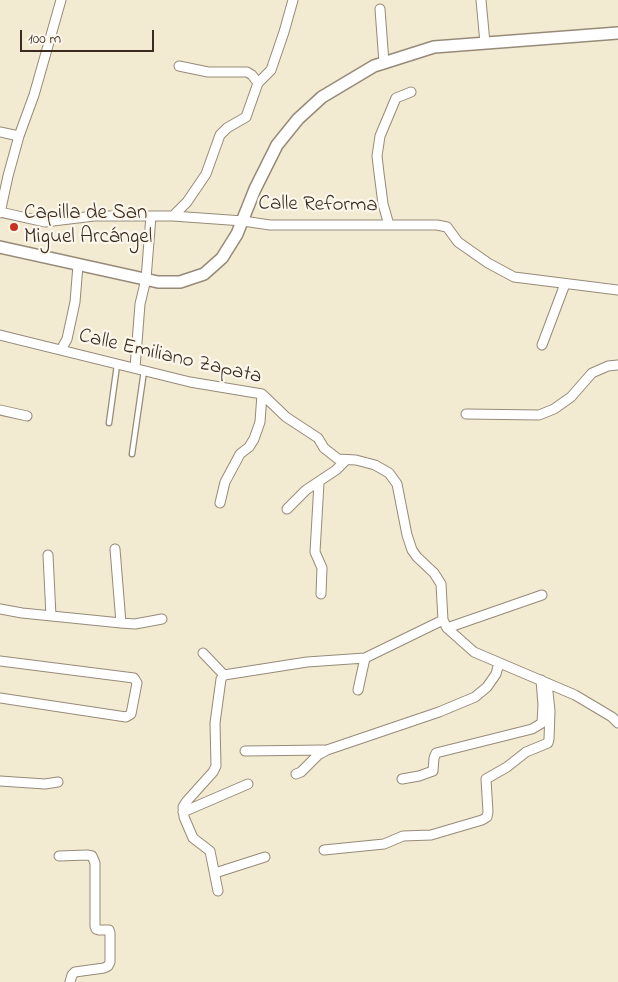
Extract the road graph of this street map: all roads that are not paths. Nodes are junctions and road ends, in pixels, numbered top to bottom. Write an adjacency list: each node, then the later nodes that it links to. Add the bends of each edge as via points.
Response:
1 (61, 0): 12 (street)
2 (293, 0): 9 (street, via 271,70)
3 (481, 0): 6 (street)
4 (380, 9): 7 (street)
5 (618, 33): 6 (main road)
6 (485, 43): 7 (main road, via 434,47)
7 (384, 63): 16 (main road, via 322,97 298,119 277,145)
8 (179, 66): 9 (street, via 208,72 247,72)
9 (258, 83): 15 (street, via 246,117 220,135 203,179)
10 (410, 92): 17 (street, via 396,98 380,136 377,156)
11 (0, 132): 12 (street)
12 (19, 136): 13 (street)
13 (0, 212): 14 (street, Calle Reforma, via 45,222 94,216)
14 (151, 216): 15 (street, Calle Reforma); 20 (street)
15 (173, 216): 16 (street, Calle Reforma)
16 (242, 221): 17 (street, Calle Reforma, via 270,225); 20 (main road, via 222,258 204,274 180,282)
17 (389, 225): 21 (street, Calle Reforma, via 447,228 458,242 514,277)
18 (0, 247): 19 (main road)
19 (78, 265): 20 (main road); 25 (street, via 75,302 67,339)
20 (146, 279): 28 (street, via 140,304)
21 (565, 284): 22 (street, Calle Reforma); 24 (street)
22 (618, 290)
23 (0, 335): 25 (street, Calle Emiliano Zapata)
24 (542, 345)
25 (61, 350): 26 (street, Calle Emiliano Zapata)
26 (117, 364): 28 (street, Calle Emiliano Zapata); 34 (lane)
27 (618, 365): 32 (street, via 592,373 572,397 539,415)
28 (135, 368): 29 (street, Calle Emiliano Zapata)
29 (144, 370): 30 (street, Calle Emiliano Zapata, via 190,382); 35 (lane)
30 (262, 394): 36 (street, Calle Emiliano Zapata, via 286,417 318,438 324,448 338,459); 38 (street, via 260,422 254,439 240,454 225,482)
31 (0, 410): 33 (street)
32 (466, 414)
33 (27, 416)
34 (109, 423)
35 (132, 454)
36 (346, 460): 37 (street); 48 (street, Calle Emiliano Zapata, via 375,464 389,473 397,484 412,550 441,584)
37 (320, 483): 39 (street, via 306,490); 42 (street, via 315,552 322,568)
38 (220, 503)
39 (287, 509)
40 (115, 548): 47 (street)
41 (48, 555): 45 (street)
42 (321, 594)
43 (542, 595): 48 (street)
44 (0, 609): 45 (street)
45 (51, 616): 47 (street)
46 (162, 619): 47 (street)
47 (121, 623)
48 (445, 624): 50 (street); 52 (street, via 474,652)
49 (203, 653): 53 (street)
50 (365, 658): 53 (street, via 307,662); 55 (street)
51 (0, 661): 56 (street, via 134,678 137,683 130,714 126,717)
52 (499, 663): 54 (street); 58 (street, via 487,687 475,697)
53 (224, 675): 65 (street, via 215,723 216,766 186,802)
54 (544, 682): 57 (street, via 575,695); 61 (street, via 542,723 532,729 436,753 433,771); 66 (street, via 550,711 550,739 486,779 487,817 431,836 403,836 384,844)
55 (358, 690)
56 (0, 698)
57 (618, 724)
58 (327, 750): 59 (street); 60 (street)
59 (245, 751)
60 (296, 774)
61 (402, 779)
62 (0, 781): 63 (street)
63 (58, 782)
64 (248, 784): 65 (street)
65 (183, 812): 69 (street, via 193,838 210,851)
66 (324, 850)
67 (59, 856): 71 (street, via 92,856 95,863 94,926 110,933 108,966 76,972)
68 (265, 857): 69 (street)
69 (215, 873): 70 (street)
70 (218, 892)
71 (70, 982)

